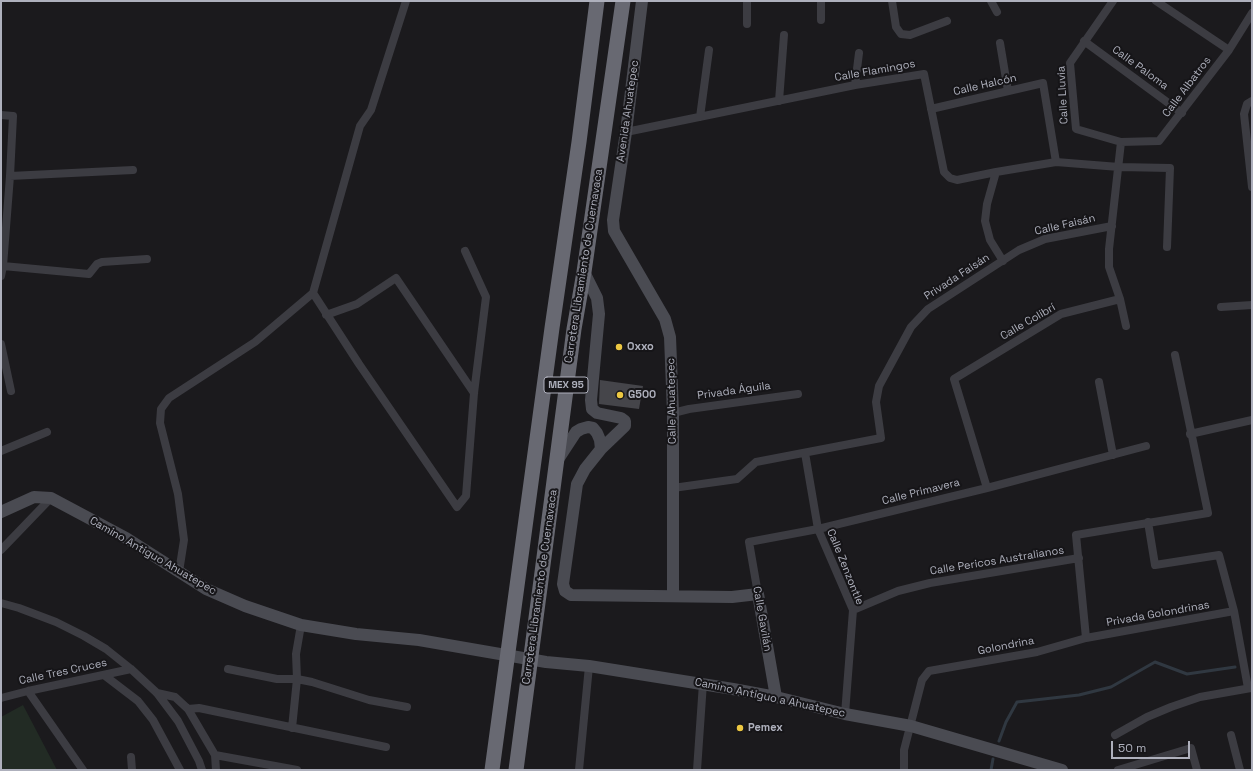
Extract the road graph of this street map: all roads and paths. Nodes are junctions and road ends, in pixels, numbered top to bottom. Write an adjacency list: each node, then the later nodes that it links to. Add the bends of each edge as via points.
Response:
1 (406, 1): 47 (street, via 371,110 360,126)
2 (597, 1): 116 (highway, Carretera Libramiento de Cuernavaca / MEX 95)
3 (623, 1): 45 (highway, Carretera Libramiento de Cuernavaca / MEX 95)
4 (642, 1): 30 (street, Avenida Ahuatepec)
5 (747, 1): 15 (street)
6 (821, 1): 13 (street)
7 (892, 1): 14 (street, via 896,27 901,34 910,35)
8 (991, 1): 11 (street)
9 (1113, 1): 17 (street, Calle Lluvia)
10 (1156, 1): 20 (street)
11 (997, 12)
12 (1252, 14): 20 (street, Calle Albatros)
13 (821, 20)
14 (947, 21)
15 (747, 24)
16 (784, 35): 24 (street)
17 (1084, 41): 27 (street, Calle Paloma); 31 (street, Calle Lluvia, via 1070,63 1076,129)
18 (1000, 43): 23 (street)
19 (709, 50): 29 (street)
20 (1229, 50): 27 (street, Calle Albatros)
21 (859, 53): 22 (street)
22 (855, 85): 24 (street, Calle Flamingos); 26 (street, Calle Flamingos, via 924,74)
23 (1008, 91): 26 (street, Calle Halcón); 32 (street, Calle Halcón, via 1043,83)
24 (779, 101): 29 (street, Calle Flamingos)
25 (1249, 102): 37 (street, via 1244,114)
26 (931, 108): 35 (street, Calle Flamingos, via 944,172 950,178 957,180)
27 (1182, 113): 31 (street, Calle Albatros, via 1159,141)
28 (1, 116): 36 (street, via 13,116)
29 (700, 117): 30 (street, Calle Flamingos)
30 (626, 132): 38 (street, Avenida Ahuatepec)
31 (1121, 142): 33 (street)
32 (1056, 162): 33 (street, Calle Flamingos); 35 (street, Calle Flamingos)
33 (1119, 167): 39 (street); 40 (street, Calle Flamingos, via 1170,168)
34 (133, 170): 36 (street)
35 (996, 172): 43 (street, via 987,204 986,221 990,240)
36 (10, 176): 44 (street)
37 (1252, 187)
38 (613, 220): 59 (street, Calle Ahuatepec, via 614,231 665,319 670,337)
39 (1112, 226): 43 (street, Calle Faisán, via 1045,239 1019,250); 48 (street, via 1108,249 1109,266)
40 (1167, 247)
41 (465, 251): 57 (street, via 486,297)
42 (147, 260): 44 (street, via 102,262 89,274)
43 (1003, 261): 66 (street, Privada Faisán, via 928,309 911,327 879,386 876,402 881,438)
44 (3, 266): 46 (street)
45 (584, 272): 64 (street, via 597,298 600,314 592,409 597,413 625,421 625,426); 68 (highway, Carretera Libramiento de Cuernavaca / MEX 95)
46 (1, 276)
47 (313, 293): 51 (street); 78 (street, via 255,342 169,398 161,409 160,423 178,494 184,540)
48 (1120, 299): 52 (street); 70 (street, Calle Colibrí, via 1061,314 954,379)
49 (1252, 305): 50 (street)
50 (1221, 307)
51 (326, 315): 57 (street, via 357,304 396,278); 57 (street, via 457,507 466,496)
52 (1126, 326)
53 (1, 344): 56 (street)
54 (1175, 355): 62 (street)
55 (1099, 382): 67 (street)
56 (11, 390)
57 (474, 393)
58 (798, 394): 59 (street, Privada Águila)
59 (673, 413): 69 (street, Calle Ahuatepec)
60 (1252, 420): 62 (street)
61 (47, 432): 65 (street)
62 (1190, 434): 73 (street, Calle Pericos Australianos, via 1208,513)
63 (1146, 446): 67 (street, Calle Primavera)
64 (601, 449): 68 (street, via 600,440 593,428 581,429 576,432); 80 (street, via 577,484 563,584 565,590 571,594)
65 (1, 451)
66 (805, 453): 69 (street, via 756,462 737,479); 74 (street, Calle Zenzontle)
67 (1113, 455): 70 (street, Calle Primavera)
68 (556, 462): 117 (highway, Carretera Libramiento de Cuernavaca / MEX 95)
69 (673, 488): 80 (street, Calle Ahuatepec)
70 (987, 488): 74 (street, Calle Primavera)
71 (51, 498): 72 (street, Camino Antiguo Ahuatepec, via 34,497); 76 (street); 78 (street, Camino Antiguo Ahuatepec, via 126,538)
72 (1, 512)
73 (1148, 522): 77 (street, Calle Pericos Australianos, via 1076,535); 83 (street, via 1155,565 1219,554)
74 (818, 529): 75 (street, Calle Primavera); 82 (street, Calle Zenzontle)
75 (749, 542): 79 (street, Calle Gavilán)
76 (1, 550)
77 (1079, 558): 82 (street, Calle Pericos Australianos, via 930,582 898,591); 85 (street)
78 (180, 572): 84 (street, Camino Antiguo Ahuatepec, via 206,589 245,606)
79 (758, 594): 80 (street, via 732,597); 96 (street, Calle Gavilán)
80 (673, 595)
81 (1, 603): 88 (street, via 48,619 84,636 106,649)
82 (852, 610): 100 (street, Calle Zenzontle)
83 (1234, 611): 85 (street, Privada Golondrinas); 93 (street)
84 (301, 624): 86 (street, Camino Antiguo Ahuatepec); 91 (street, via 296,654)
85 (1086, 638): 101 (street, Golondrina, via 1037,652 930,671 922,680)
86 (473, 650): 87 (street, Camino Antiguo a Ahuatepec)
87 (589, 666): 92 (street, Camino Antiguo a Ahuatepec); 118 (street)
88 (131, 669): 90 (street, Calle Tres Cruces); 95 (street)
89 (228, 669): 91 (street, via 277,679)
90 (104, 675): 94 (street, Calle Tres Cruces); 112 (street, via 138,701 153,720)
91 (297, 679): 98 (street, via 369,700); 102 (street)
92 (703, 683): 96 (street, Camino Antiguo a Ahuatepec); 119 (street)
93 (1250, 688): 103 (street, via 1200,697 1147,717)
94 (28, 691): 97 (street, Calle Tres Cruces); 110 (street)
95 (157, 693): 99 (street, via 175,697); 113 (street, via 178,721)
96 (776, 697): 100 (street, Camino Antiguo a Ahuatepec)
97 (1, 698)
98 (407, 707)
99 (188, 709): 102 (street, via 199,708); 106 (street)
100 (845, 714): 101 (street, Camino Antiguo a Ahuatepec)
101 (911, 726): 108 (street, Camino Antiguo a Ahuatepec); 120 (street, via 904,750)
102 (292, 728): 105 (street)
103 (1115, 734)
104 (1231, 735): 124 (street)
105 (386, 747)
106 (215, 755): 109 (street); 114 (street)
107 (131, 758): 111 (street)
108 (1036, 766): 121 (street, Camino Antiguo a Ahuatepec)
109 (276, 768): 115 (street)
110 (83, 770)
111 (132, 770)
112 (180, 770)
113 (202, 770)
114 (216, 770)
115 (297, 770)
116 (492, 770)
117 (516, 770)
118 (579, 770)
119 (698, 770)
120 (904, 770)
121 (1062, 770)
122 (1118, 770): 123 (street, via 1191,748)
123 (1197, 770)
124 (1240, 770)

